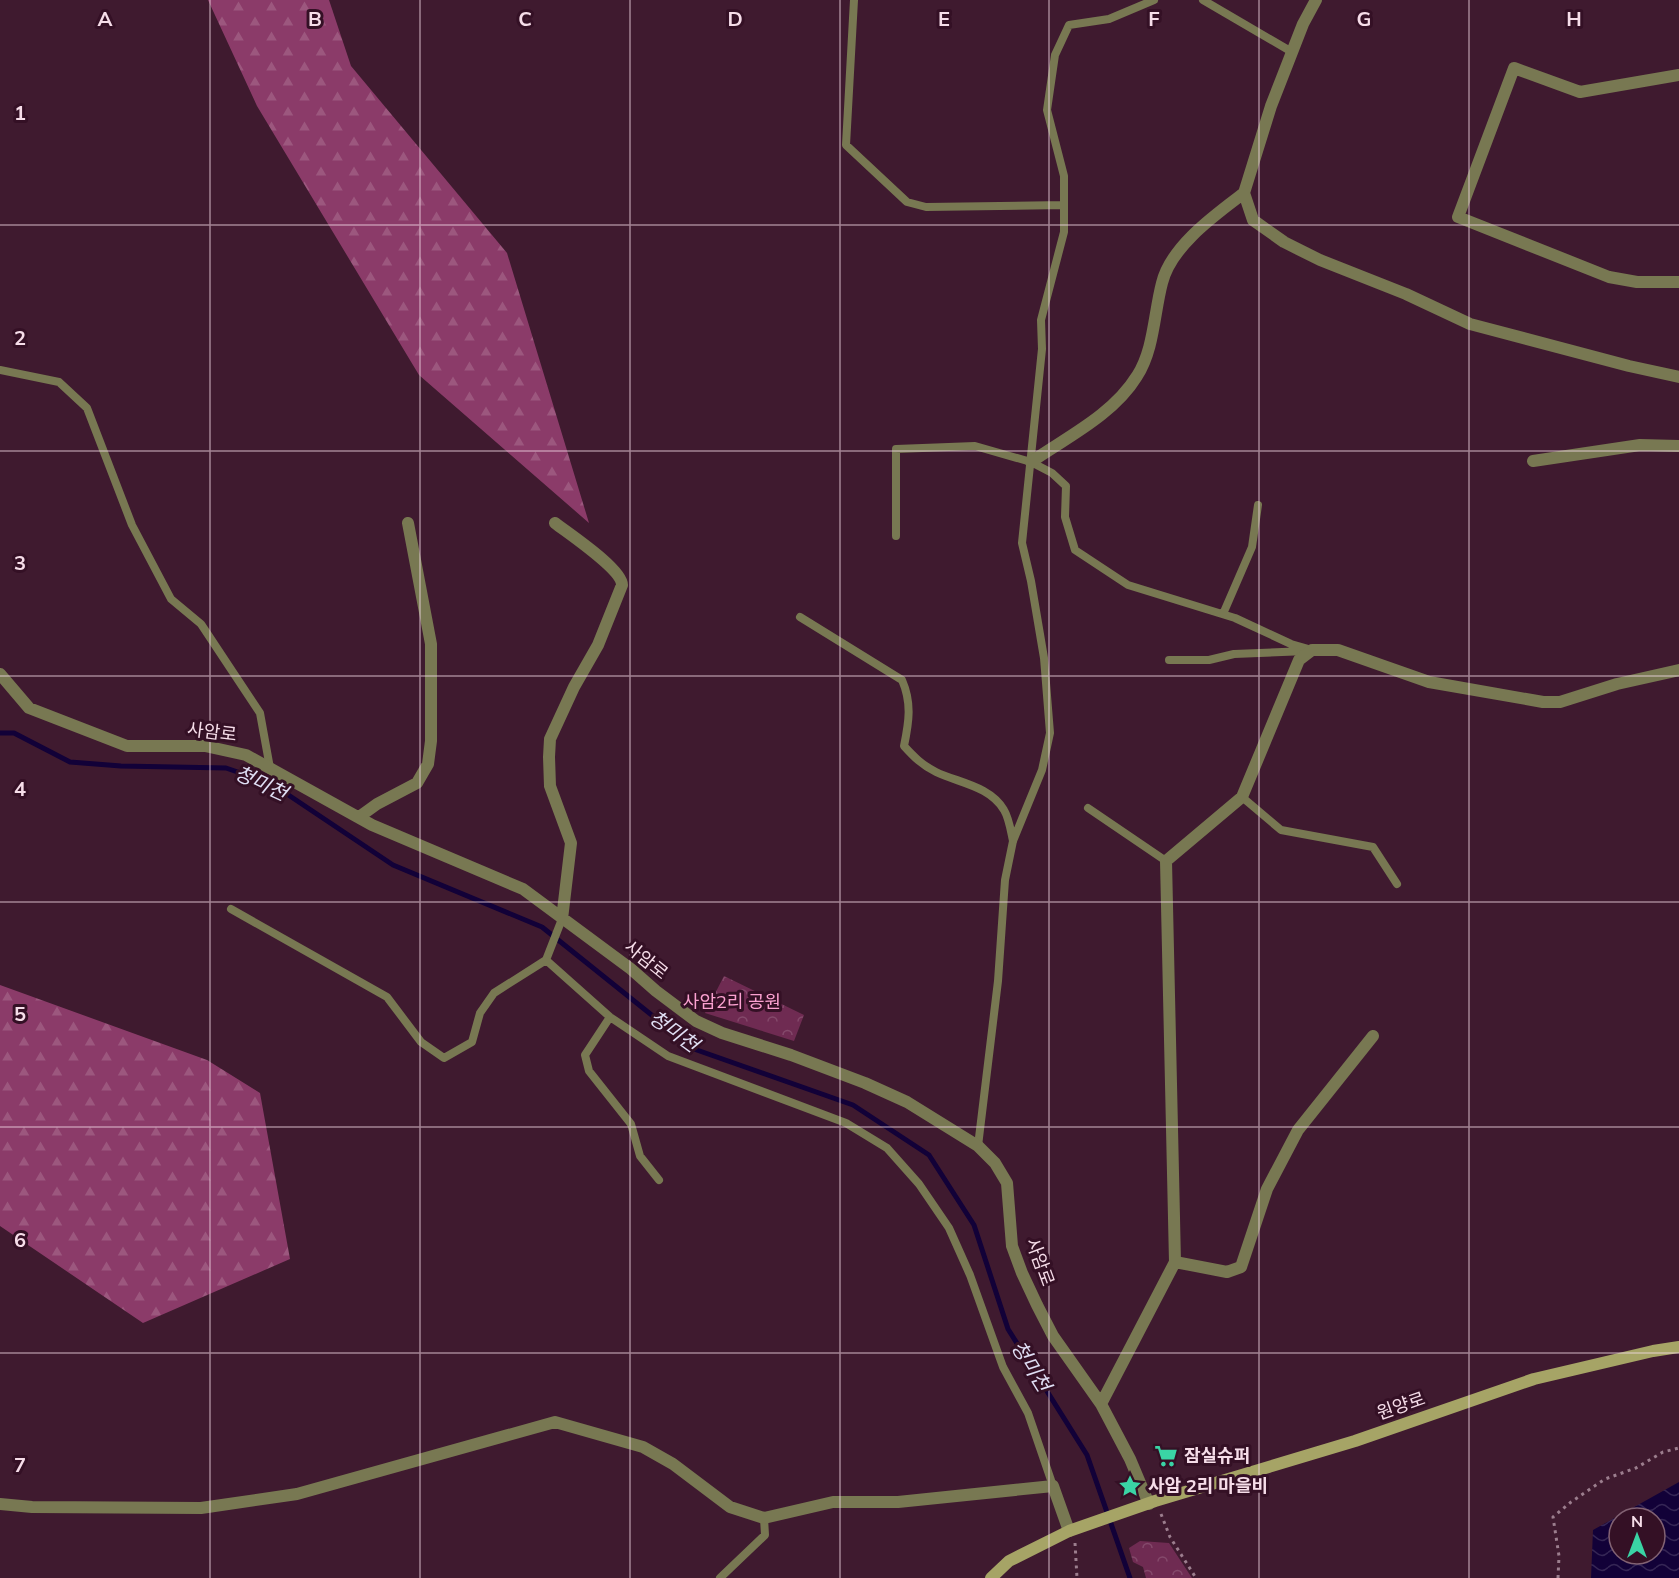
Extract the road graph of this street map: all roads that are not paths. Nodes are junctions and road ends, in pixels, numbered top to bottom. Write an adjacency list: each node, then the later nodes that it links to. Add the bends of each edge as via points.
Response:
1 (854, 0): 8 (lane, via 846,145 907,202 926,207)
2 (1154, 0): 8 (lane, via 1109,19 1069,25 1055,56 1047,110 1064,176)
3 (1203, 0): 5 (lane)
4 (1316, 0): 5 (street)
5 (1293, 52): 7 (street, via 1271,106)
6 (1679, 75): 9 (street, via 1580,92 1514,68 1458,217 1609,277)
7 (1244, 193): 11 (street, via 1254,220 1284,242 1470,324); 14 (street, via 1177,252 1162,280 1147,354 1138,376 1111,408)
8 (1064, 205): 14 (lane, via 1064,232 1041,320 1042,350)
9 (1679, 282)
10 (0, 370): 25 (lane, via 59,382 87,408 132,525 171,599 201,624 260,713)
11 (1679, 377)
12 (1679, 446): 13 (street, via 1641,445)
13 (1533, 460)
14 (1031, 462): 18 (lane, via 975,446 896,449); 19 (lane, via 1066,486 1065,518 1075,550 1128,585); 29 (lane, via 1022,543 1044,658 1050,733 1042,770)
15 (1258, 505): 19 (lane, via 1252,547)
16 (408, 523): 28 (street, via 431,644 430,752 417,783)
17 (555, 523): 33 (street, via 613,568 622,580 598,645 550,739 550,786 572,843)
18 (896, 536)
19 (1223, 614): 21 (lane)
20 (800, 617): 29 (lane, via 902,680 910,717 904,746 917,761 988,794 1005,810)
21 (1312, 650): 22 (lane); 23 (street, via 1338,650 1429,682 1543,702 1560,702); 26 (street, via 1299,660)
22 (1169, 660)
23 (1679, 670)
24 (0, 674): 25 (street, 사암로, via 29,708 127,746 205,746 246,755)
25 (270, 768): 28 (street, 사암로)
26 (1242, 797): 30 (street); 31 (lane, via 1281,830 1373,847)
27 (1088, 808): 30 (lane)
28 (359, 818): 33 (street, 사암로, via 523,889)
29 (1013, 841): 37 (lane, via 1005,880 998,981)
30 (1166, 861): 39 (street)
31 (1397, 884)
32 (231, 909): 34 (lane, via 387,997 421,1042 444,1058 472,1042 480,1013 494,993)
33 (562, 919): 34 (lane); 37 (street, 사암로, via 696,1021 865,1083 907,1102)
34 (546, 960): 35 (lane)
35 (610, 1017): 38 (lane, via 585,1055 589,1071 631,1124 640,1156); 42 (lane, via 668,1056 846,1123 887,1148 919,1184 949,1228 1003,1367 1028,1413)
36 (1373, 1036): 39 (street, via 1298,1130 1267,1189 1241,1267 1227,1272)
37 (978, 1146): 41 (street, 사암로, via 995,1162 1007,1182 1012,1246 1022,1273 1053,1336)
38 (658, 1180)
39 (1175, 1262): 41 (street)
40 (1679, 1347): 44 (main road, 원양로, via 1534,1379 1355,1441)
41 (1101, 1404): 44 (street, 사암로)
42 (1053, 1486): 45 (street, via 898,1502 833,1502); 46 (street)
43 (0, 1504): 45 (street, via 212,1507 297,1494 555,1422 643,1447 674,1464 730,1507)
44 (1148, 1504): 46 (main road, 원양로)
45 (764, 1518): 47 (lane, via 765,1535)
46 (1071, 1530): 48 (main road, via 1009,1561)
47 (720, 1578)
48 (991, 1578)

